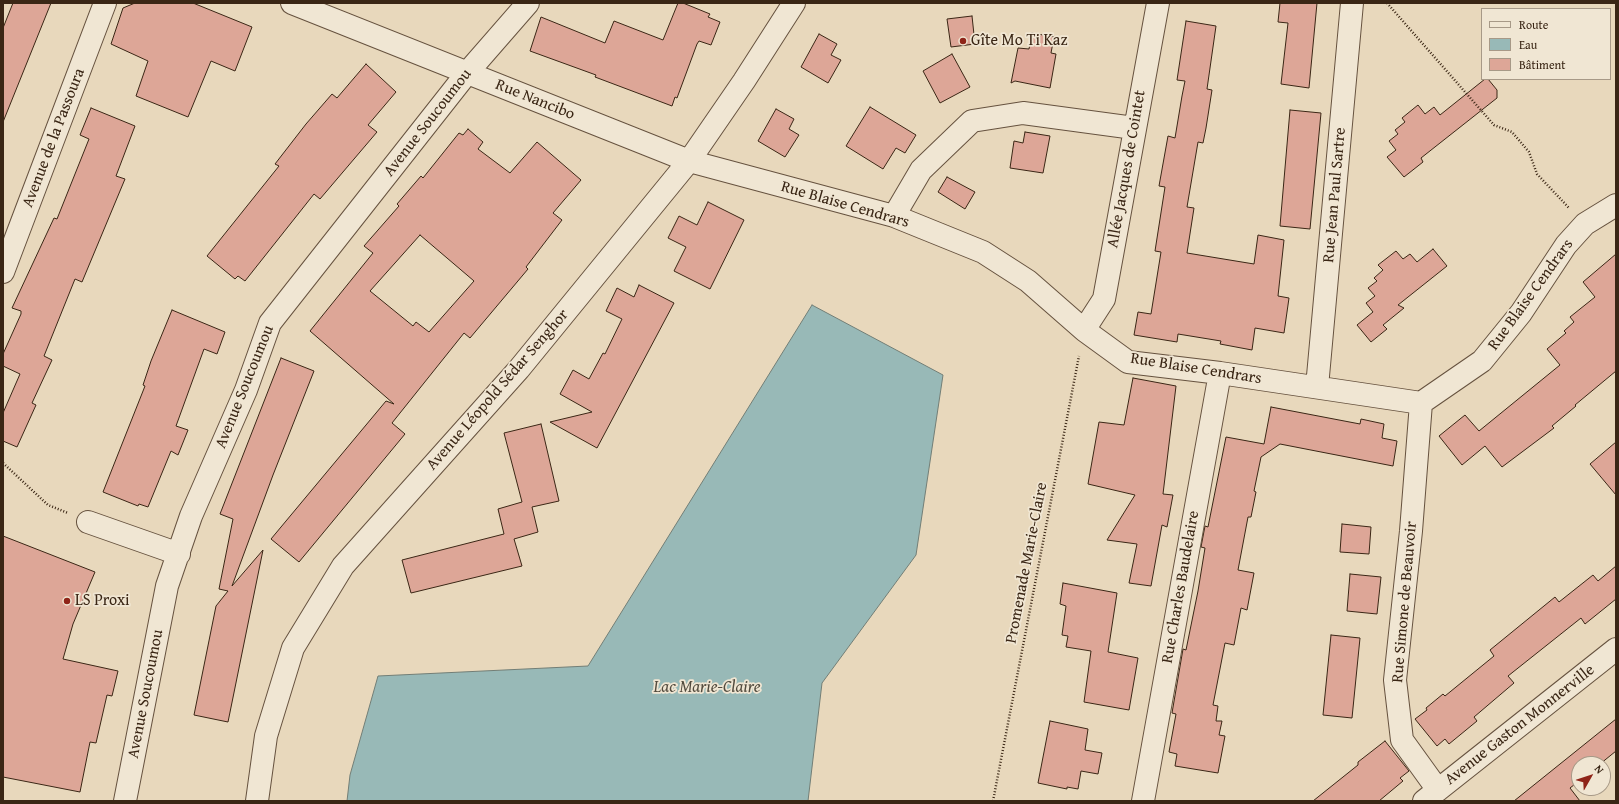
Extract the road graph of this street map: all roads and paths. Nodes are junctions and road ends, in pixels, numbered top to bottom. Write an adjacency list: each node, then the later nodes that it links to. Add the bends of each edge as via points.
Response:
1 (105, 3): 15 (street, Avenue de la Passoura)
2 (292, 3): 8 (street, Rue Nancibo)
3 (528, 3): 9 (street, Avenue Soucoumou)
4 (794, 3): 11 (street, Avenue Léopold Sédar Senghor, via 744,82)
5 (1158, 3): 10 (street, Allée Jacques de Cointet)
6 (1352, 3): 18 (street, Rue Jean Paul Sartre)
7 (1387, 3): 14 (path, via 1494,125 1512,132 1529,152 1537,174)
8 (317, 8): 9 (street, Rue Nancibo)
9 (467, 73): 11 (street, Rue Nancibo); 22 (street, Avenue Soucoumou, via 270,323 246,390 192,516)
10 (1134, 128): 13 (street, via 1023,113 972,121 921,170); 16 (street, Allée Jacques de Cointet, via 1104,299)
11 (689, 161): 13 (street, Rue Blaise Cendrars); 26 (street, Avenue Léopold Sédar Senghor, via 519,369 343,566 293,648 266,736)
12 (1616, 205): 14 (street, Rue Blaise Cendrars)
13 (894, 216): 16 (street, Rue Blaise Cendrars, via 983,252 1028,281)
14 (1585, 224): 19 (street, Rue Blaise Cendrars, via 1566,245 1521,313 1482,361)
15 (3, 272)
16 (1084, 330): 17 (street, Rue Blaise Cendrars, via 1128,362); 27 (path, Promenade Marie-Claire)
17 (1220, 373): 18 (street, Rue Blaise Cendrars); 28 (street, Rue Charles Baudelaire)
18 (1317, 387): 19 (street, Rue Blaise Cendrars)
19 (1421, 403): 24 (street, Rue Simone de Beauvoir, via 1412,531 1395,680 1402,740)
20 (3, 463): 21 (path, via 48,505)
21 (88, 522): 22 (street)
22 (179, 554): 25 (street, Avenue Soucoumou, via 167,586)
23 (1616, 649): 24 (street, Avenue Gaston Monnerville)
24 (1431, 795)
25 (125, 801)
26 (257, 801)
27 (993, 801)
28 (1143, 801)

